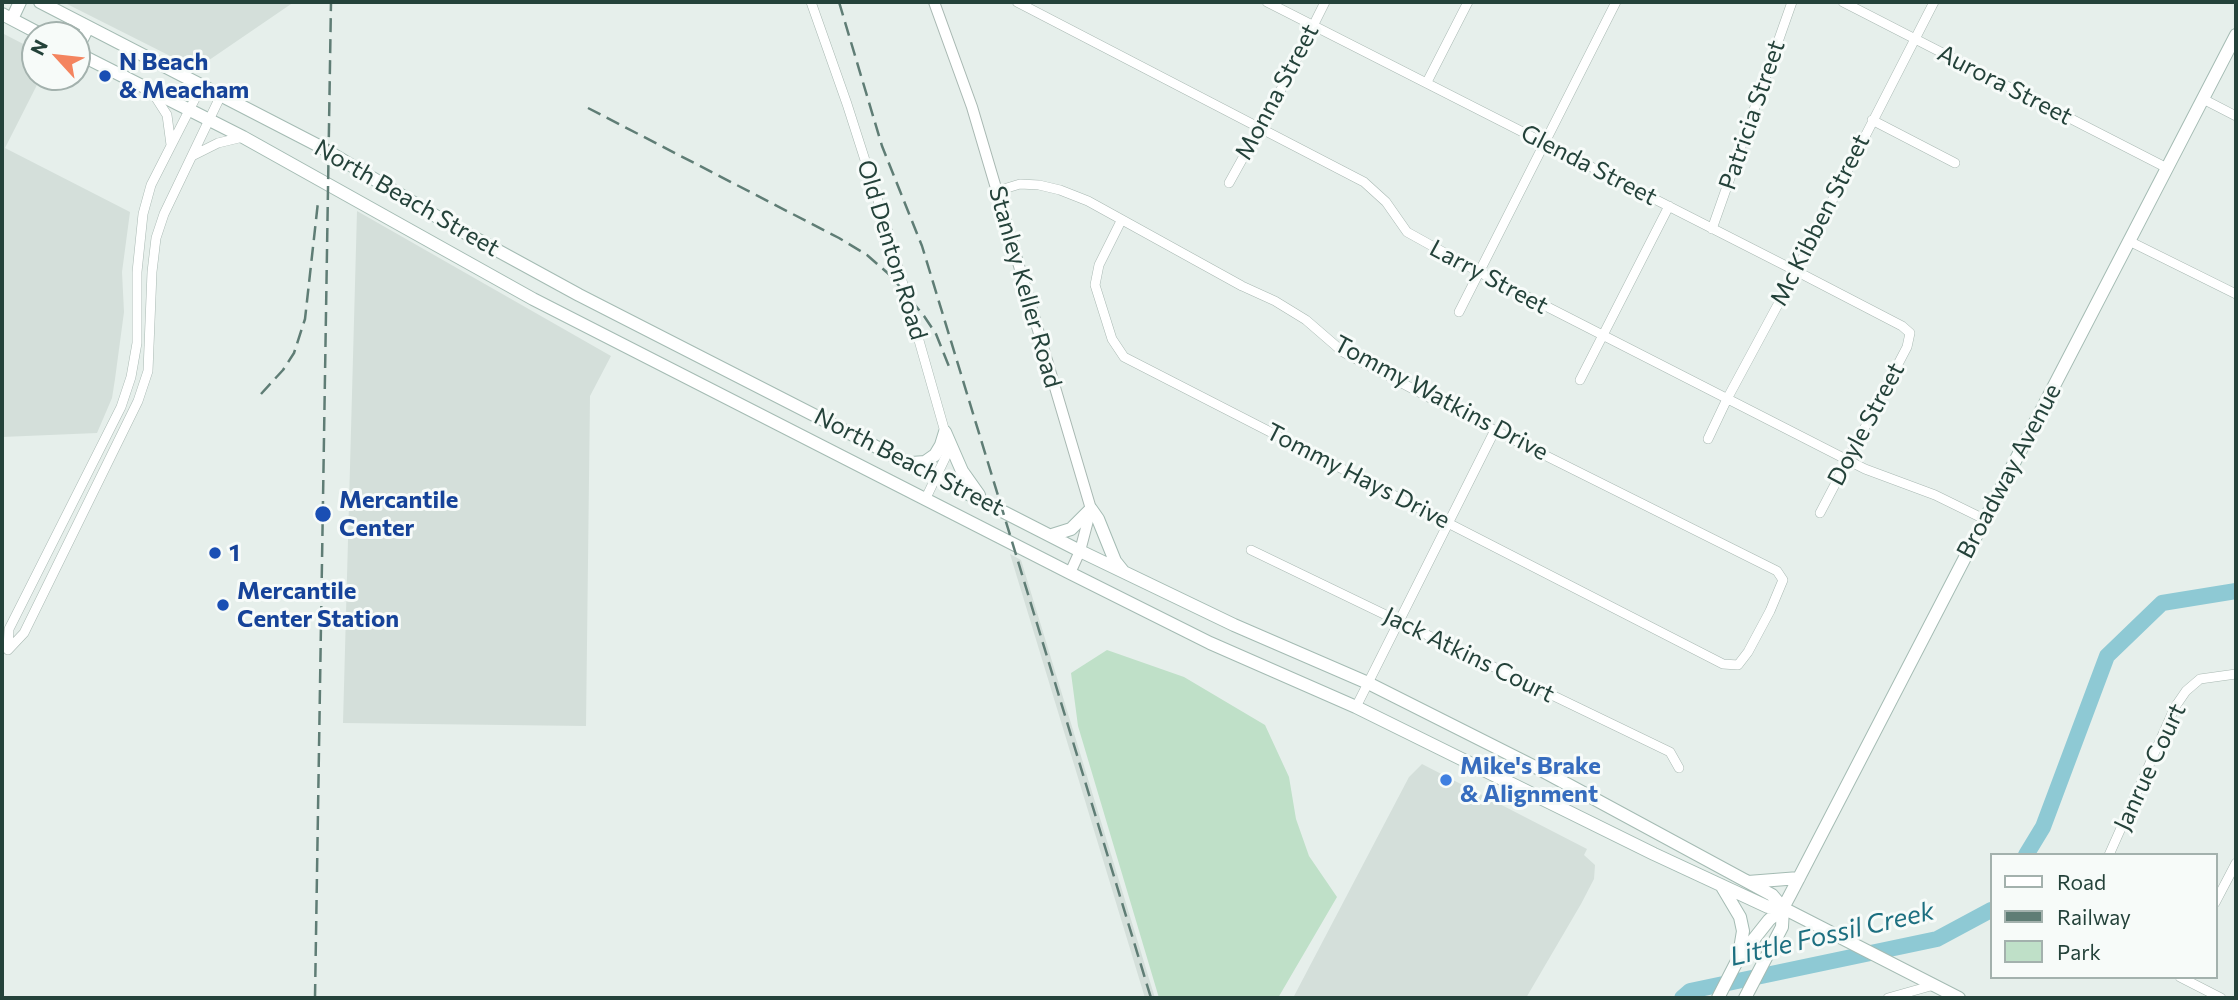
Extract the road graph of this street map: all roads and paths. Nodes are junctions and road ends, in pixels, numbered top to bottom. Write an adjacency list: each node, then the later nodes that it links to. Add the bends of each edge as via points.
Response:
1 (20, 2): 13 (main road)
2 (40, 2): 14 (main road, North Beach Street)
3 (811, 2): 55 (street, Old Denton Road, via 889,235)
4 (934, 2): 37 (street, Stanley Keller Road)
5 (1017, 2): 29 (street, Larry Street)
6 (1266, 2): 15 (street, Glenda Street)
7 (1325, 2): 15 (street, Monna Street)
8 (1468, 2): 20 (street)
9 (1616, 2): 31 (street)
10 (1792, 2): 40 (street, Patricia Street)
11 (1843, 2): 18 (street, Aurora Street)
12 (1934, 2): 18 (street, Mc Kibben Street)
13 (7, 17)
14 (77, 21)
15 (1313, 25): 20 (street, Glenda Street); 29 (street, Monna Street)
16 (91, 28): 21 (main road, North Beach Street)
17 (2236, 35): 24 (main road, Broadway Avenue)
18 (1914, 39): 28 (street, Mc Kibben Street); 35 (street, Aurora Street)
19 (91, 58): 22 (main road, North Beach Street)
20 (1427, 82): 31 (street, Glenda Street)
21 (202, 85): 23 (main road, North Beach Street); 25 (street)
22 (149, 89): 25 (main road, North Beach Street); 32 (street, via 167,115)
23 (221, 95): 27 (street); 44 (main road, North Beach Street, via 319,146)
24 (2203, 99): 26 (street); 35 (main road, Broadway Avenue)
25 (190, 109): 27 (main road, North Beach Street); 32 (street)
26 (2236, 116)
27 (209, 119): 30 (main road, North Beach Street); 33 (street)
28 (1872, 120): 34 (street); 42 (street, Mc Kibben Street)
29 (1261, 127): 36 (street, Monna Street); 43 (street, Larry Street, via 1364,182 1386,202 1407,232)
30 (243, 136): 33 (street); 46 (main road, North Beach Street)
31 (1544, 143): 38 (street, Glenda Street); 43 (street)
32 (171, 145): 33 (street, via 143,214 131,377 121,407 9,629 8,650 24,633 138,401 148,371 156,238)
33 (191, 157)
34 (1955, 163)
35 (2167, 168): 41 (main road, Broadway Avenue)
36 (1229, 183)
37 (997, 191): 39 (street, Tommy Watkins Drive, via 1039,184 1088,201); 62 (street, Stanley Keller Road)
38 (1669, 206): 40 (street, Glenda Street); 49 (street)
39 (1121, 220): 54 (street, Tommy Watkins Drive, via 1275,301 1343,352); 65 (street, Tommy Hays Drive, via 1099,265 1095,285 1112,339 1124,357)
40 (1712, 229): 42 (street, Glenda Street)
41 (2129, 241): 45 (street); 64 (main road, Broadway Avenue)
42 (1796, 271): 48 (street, Glenda Street); 53 (street, Mc Kibben Street)
43 (1479, 272): 47 (street); 49 (street, Larry Street)
44 (545, 277): 46 (main road); 50 (main road, North Beach Street)
45 (2236, 294)
46 (533, 299): 52 (main road, North Beach Street)
47 (1459, 312)
48 (1910, 333): 57 (street, Doyle Street, via 1907,347)
49 (1603, 336): 51 (street); 53 (street, Larry Street)
50 (710, 362): 52 (main road); 58 (main road, North Beach Street)
51 (1580, 380)
52 (699, 384): 61 (main road, North Beach Street)
53 (1727, 399): 56 (street, Mc Kibben Street); 57 (street, Larry Street)
54 (1495, 430): 65 (street); 72 (street, Tommy Watkins Drive, via 1777,570 1783,580 1748,652 1738,665)
55 (945, 432): 58 (main road, via 935,455); 59 (street, Old Denton Road, via 946,456); 60 (main road, via 962,471)
56 (1708, 439)
57 (1847, 460): 63 (street, Doyle Street); 64 (street, Larry Street)
58 (912, 463): 59 (main road, North Beach Street)
59 (937, 476): 60 (main road, North Beach Street); 61 (street, Old Denton Road)
60 (981, 498): 66 (main road, North Beach Street)
61 (925, 500): 70 (main road, North Beach Street)
62 (1091, 509): 66 (main road, via 1072,529); 68 (street); 69 (main road)
63 (1820, 513)
64 (1984, 519): 81 (main road, Broadway Avenue)
65 (1451, 523): 71 (street); 72 (street, Tommy Hays Drive)
66 (1052, 535): 68 (main road, North Beach Street)
67 (1251, 550): 71 (street, Jack Atkins Court)
68 (1080, 551): 69 (main road, North Beach Street); 70 (street)
69 (1123, 571): 74 (main road, North Beach Street)
70 (1070, 573): 75 (main road, North Beach Street, via 1210,643)
71 (1401, 621): 74 (street); 76 (street, Jack Atkins Court, via 1670,752)
72 (1723, 664)
73 (2236, 674): 79 (street, Janrue Court, via 2200,679 2186,691)
74 (1368, 683): 75 (street); 77 (main road, North Beach Street)
75 (1356, 707): 78 (main road, North Beach Street)
76 (1679, 768)
77 (1541, 770): 78 (main road); 82 (main road, North Beach Street)
78 (1529, 793): 83 (main road, North Beach Street)
79 (2110, 853)
80 (2236, 863): 84 (street)
81 (1799, 878): 82 (main road); 85 (main road, Broadway Avenue)
82 (1748, 882): 85 (main road, North Beach Street, via 1772,895)
83 (1720, 884): 85 (main road, North Beach Street, via 1768,907); 86 (main road, via 1740,917 1743,931)
84 (2217, 898)
85 (1783, 908): 86 (main road); 88 (main road, North Beach Street); 90 (main road, via 1782,927)
86 (1738, 959): 89 (main road)
87 (2184, 979): 93 (street)
88 (1934, 985): 91 (street); 92 (main road, North Beach Street)
89 (1718, 998)
90 (1745, 998)
91 (1888, 998)
92 (1959, 998)
93 (2221, 998)

